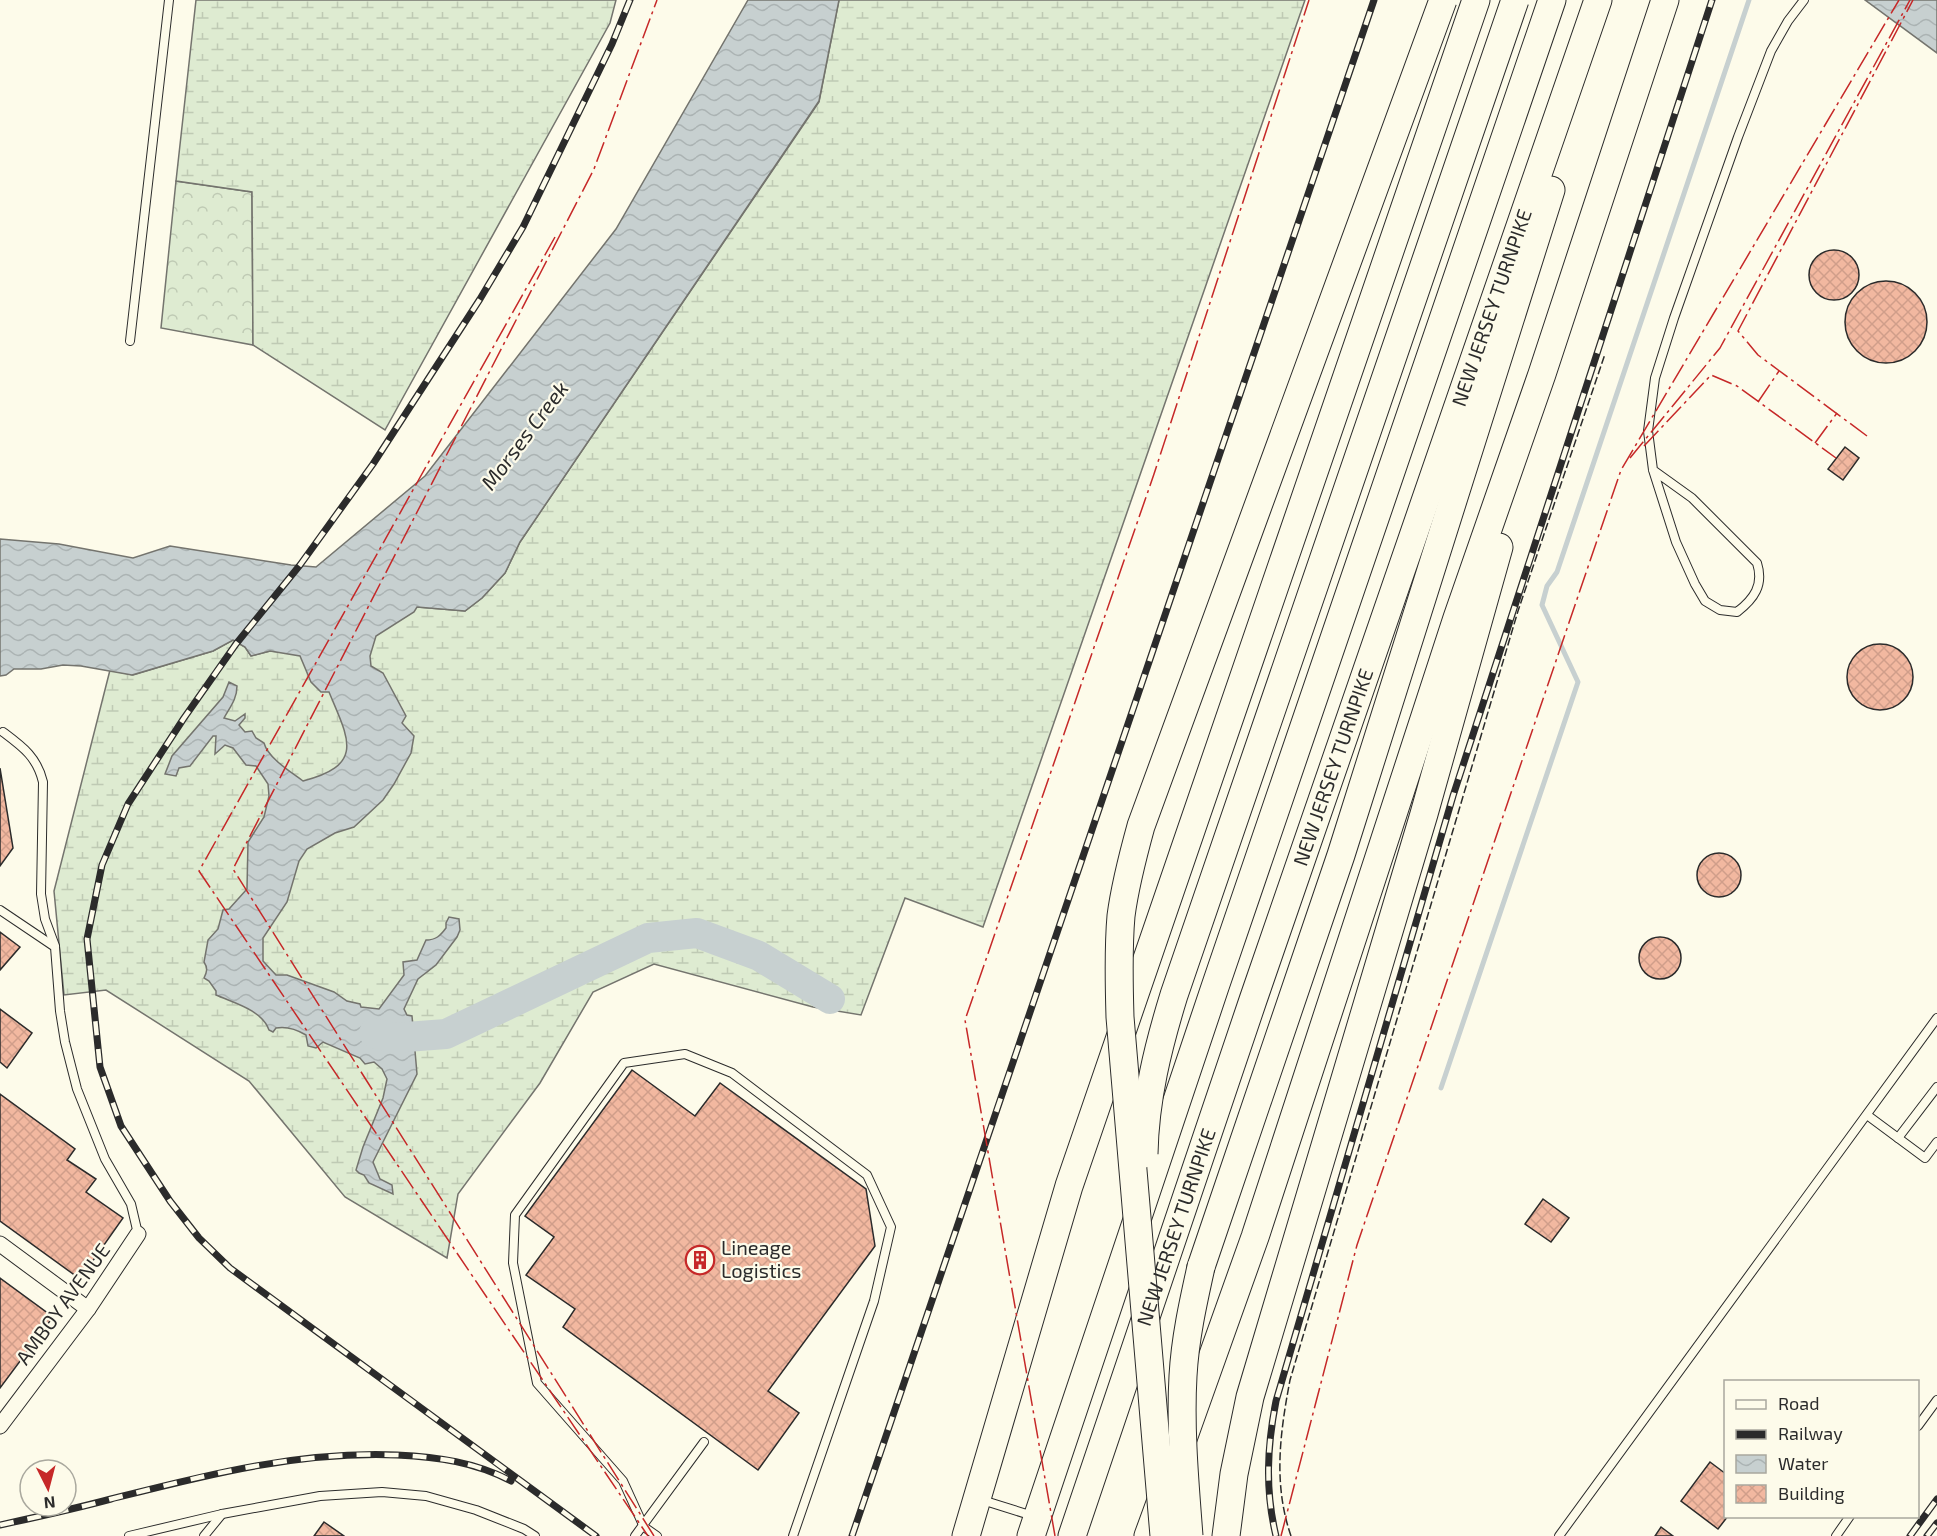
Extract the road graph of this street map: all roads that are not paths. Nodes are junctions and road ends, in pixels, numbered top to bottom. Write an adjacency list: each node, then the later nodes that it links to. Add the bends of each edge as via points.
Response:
1 (169, 0): 9 (lane)
2 (1443, 0): 23 (highway, bridge, via 1141,826 1129,871 1118,967)
3 (1476, 0): 29 (highway, via 1069,1186)
4 (1515, 0): 23 (highway, bridge, via 1158,1048 1144,1149)
5 (1552, 0): 33 (highway, NEW JERSEY TURNPIKE)
6 (1598, 0): 10 (highway, NEW JERSEY TURNPIKE)
7 (1665, 0): 11 (highway)
8 (1804, 0): 12 (lane, via 1771,51 1654,378 1648,431)
9 (130, 341)
10 (1486, 355): 41 (highway, NEW JERSEY TURNPIKE); 44 (highway, bridge, via 1341,855 1201,1268 1183,1374 1181,1429)
11 (1542, 374): 42 (highway, via 1454,629 1255,1237); 45 (highway, via 1489,585 1424,814 1250,1397)
12 (1653, 470): 12 (lane, via 1676,542 1705,601 1720,610 1737,612 1750,602 1759,586 1757,563 1692,498)
13 (3, 732): 15 (lane, via 22,746 39,767 43,782 41,894)
14 (0, 910): 15 (lane)
15 (55, 947): 21 (lane, via 60,1011 77,1089 105,1159 131,1204)
16 (1937, 1018): 18 (lane)
17 (1937, 1087): 19 (lane)
18 (1866, 1115): 19 (lane); 46 (lane)
19 (1898, 1138): 20 (lane, via 1925,1158)
20 (1937, 1142)
21 (138, 1234): 24 (street, AMBOY AVENUE)
22 (0, 1244): 24 (street)
23 (1143, 1281): 43 (highway, bridge)
24 (88, 1309): 27 (street, AMBOY AVENUE)
25 (1937, 1400): 26 (lane)
26 (1919, 1423)
27 (0, 1426)
28 (704, 1442): 32 (lane)
29 (978, 1498): 33 (lane); 40 (highway)
30 (222, 1514): 34 (lane); 35 (lane); 36 (lane, via 320,1496 382,1492 436,1498 476,1510)
31 (1849, 1518): 47 (lane)
32 (644, 1527): 37 (lane); 38 (lane); 39 (lane, via 623,1481 537,1383 513,1263 515,1215 624,1063 685,1054 732,1073 867,1175 891,1227 874,1301)
33 (1034, 1527)
34 (129, 1536)
35 (204, 1536)
36 (535, 1536)
37 (635, 1536)
38 (657, 1536)
39 (793, 1536)
40 (966, 1536)
41 (1072, 1536)
42 (1148, 1536)
43 (1164, 1536)
44 (1189, 1536)
45 (1226, 1536)
46 (1559, 1536)
47 (1836, 1536)

